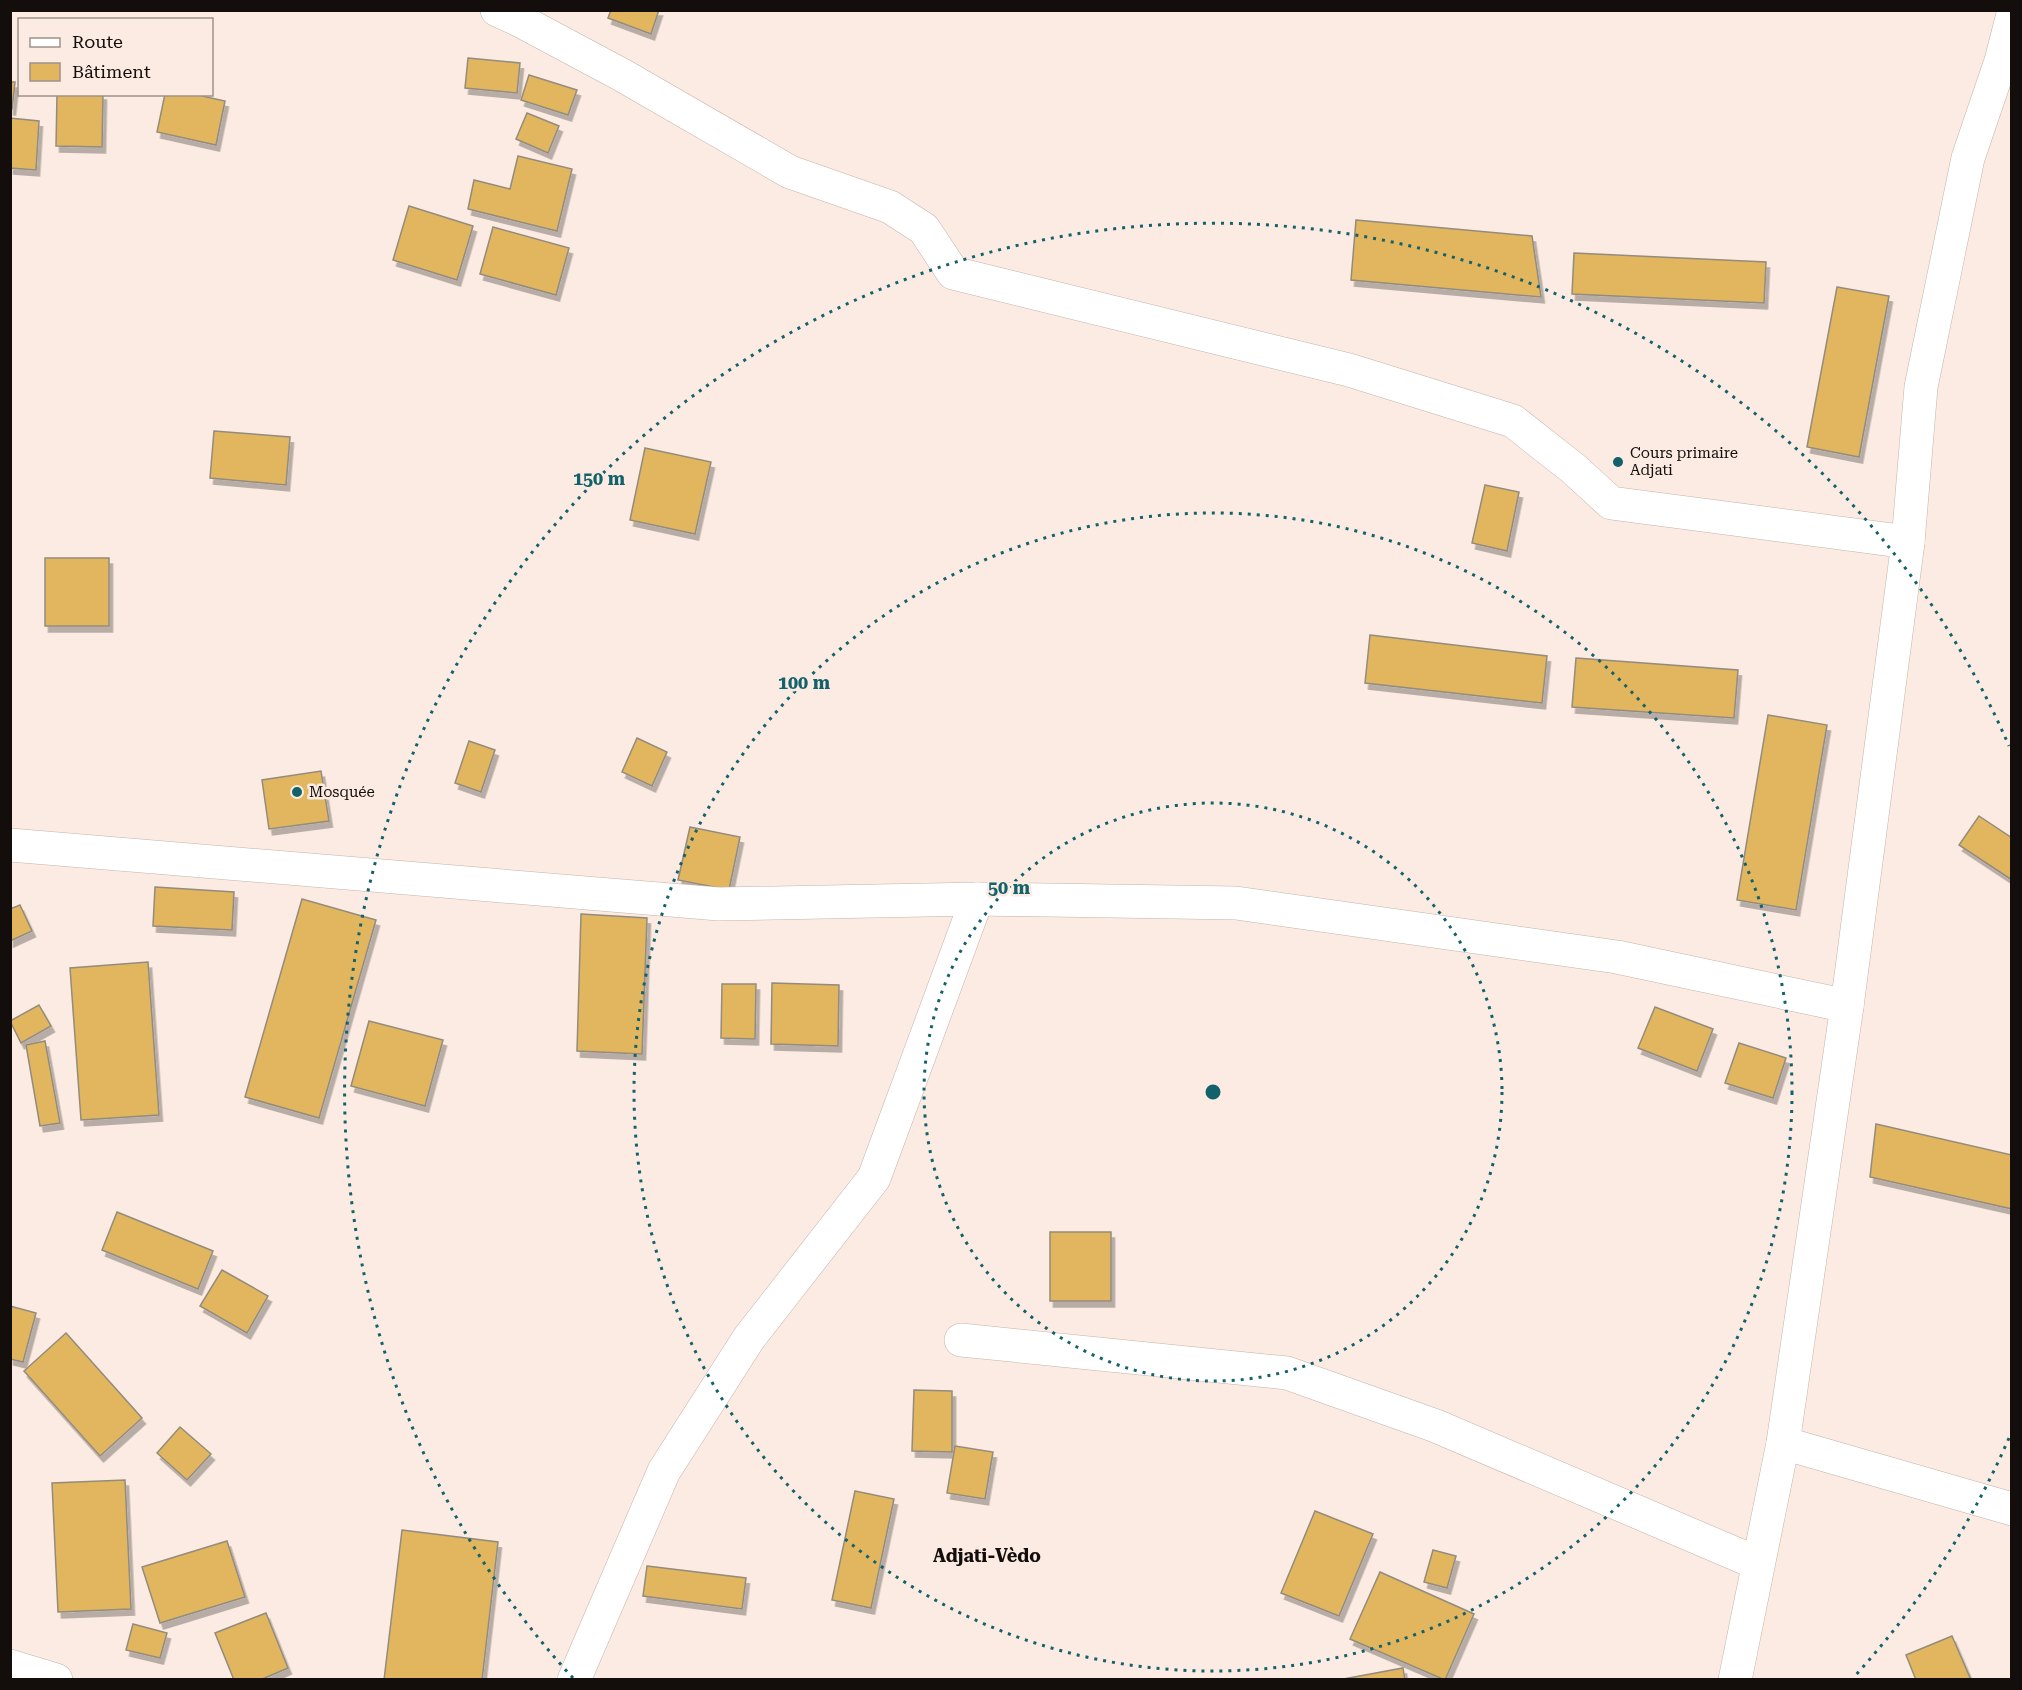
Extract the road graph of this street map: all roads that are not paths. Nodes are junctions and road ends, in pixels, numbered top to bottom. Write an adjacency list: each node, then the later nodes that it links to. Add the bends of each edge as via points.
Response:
1 (496, 10): 3 (street, via 622,75 790,172 890,207 924,229 953,273 1349,370 1513,421 1611,503)
2 (2012, 18): 3 (street, via 1968,158 1921,387)
3 (1908, 542): 6 (street)
4 (10, 845): 5 (street, via 719,904)
5 (977, 899): 6 (street, via 1236,903 1617,957); 13 (street, via 874,1178 749,1338 664,1472)
6 (1847, 1006): 8 (street)
7 (961, 1340): 10 (street, via 1287,1373 1436,1426)
8 (1783, 1443): 9 (street); 10 (street)
9 (2012, 1509)
10 (1758, 1563): 14 (street)
11 (10, 1666): 12 (street)
12 (56, 1680)
13 (574, 1680)
14 (1735, 1680)

